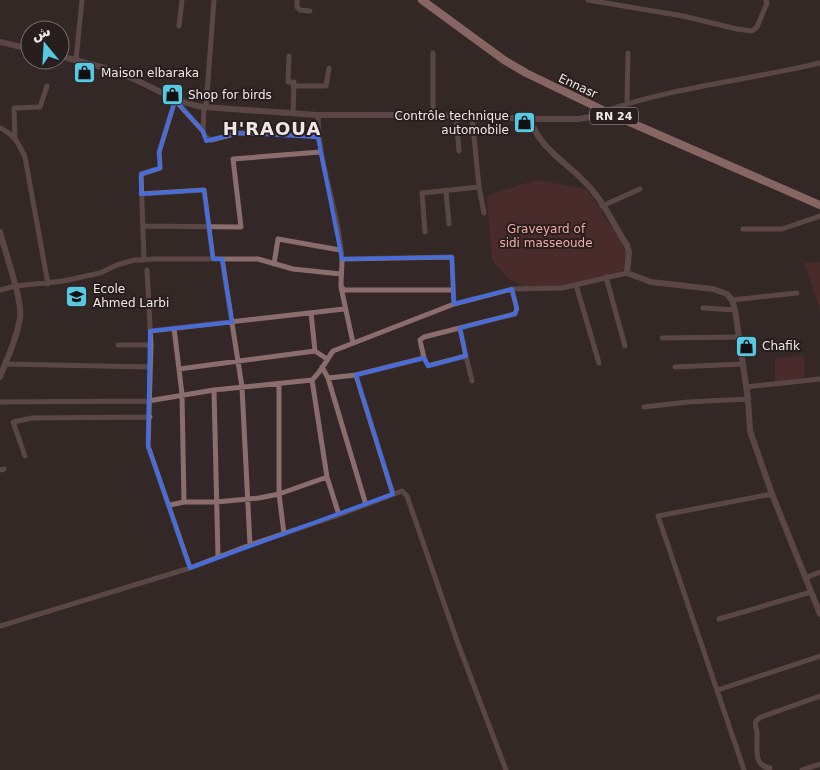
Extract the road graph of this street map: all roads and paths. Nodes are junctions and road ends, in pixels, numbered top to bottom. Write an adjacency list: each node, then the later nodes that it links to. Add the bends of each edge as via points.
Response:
1 (82, 0): 16 (street)
2 (182, 0): 9 (street)
3 (214, 0): 23 (street)
4 (298, 0): 8 (street, via 300,10)
5 (422, 0): 25 (main road, Ennasr / RN 24, via 504,60)
6 (588, 0): 7 (street, via 752,31 757,27)
7 (766, 0)
8 (310, 11)
9 (179, 26)
10 (0, 42): 11 (street)
11 (20, 46)
12 (433, 53): 27 (street)
13 (628, 53): 22 (street)
14 (289, 56): 20 (street, via 288,82 294,82)
15 (70, 58): 16 (street)
16 (76, 60): 21 (street, via 123,74)
17 (820, 63): 22 (street)
18 (329, 68): 20 (street, via 326,86)
19 (47, 86): 34 (street, via 40,107 14,108)
20 (293, 86): 24 (street)
21 (175, 100): 23 (street); 32 (street); 40 (street, via 159,152 160,168 140,174)
22 (627, 103): 25 (street)
23 (205, 107): 24 (street); 32 (street)
24 (293, 113): 26 (street)
25 (608, 113): 30 (street, via 578,119); 41 (main road, Ennasr / RN 24)
26 (318, 115): 27 (street); 33 (street)
27 (433, 115): 28 (street)
28 (456, 115): 29 (street); 35 (street)
29 (472, 116): 30 (street); 37 (street)
30 (530, 118): 42 (street, via 532,126 552,153 592,190)
31 (0, 128): 34 (street)
32 (203, 131): 33 (street, via 211,140 238,133)
33 (318, 137): 36 (street)
34 (15, 139): 61 (street, via 24,157)
35 (459, 151)
36 (320, 152): 47 (street, via 233,159 241,227); 51 (street)
37 (479, 187): 39 (street); 43 (street)
38 (640, 189): 42 (street)
39 (446, 191): 45 (street); 50 (street, via 422,193)
40 (142, 194): 46 (street); 47 (street, via 204,190)
41 (820, 205)
42 (602, 206): 58 (street, via 627,245)
43 (484, 213)
44 (820, 216): 48 (street, via 782,229)
45 (449, 224)
46 (143, 226): 47 (street); 55 (street)
47 (209, 228): 52 (street)
48 (743, 229)
49 (0, 232): 63 (street)
50 (425, 232)
51 (340, 250): 54 (street); 56 (street, via 278,239)
52 (213, 259): 53 (street); 55 (street)
53 (222, 259): 56 (street, via 258,259); 75 (street)
54 (342, 259): 59 (street); 67 (street, via 452,257)
55 (144, 260): 61 (street)
56 (274, 264): 59 (street)
57 (147, 270): 78 (street)
58 (627, 272): 60 (street); 69 (street, via 650,282 713,289 727,294)
59 (341, 274): 64 (street)
60 (606, 277): 62 (street); 84 (street)
61 (48, 284): 63 (street)
62 (576, 285): 65 (street); 90 (street)
63 (14, 286): 66 (street); 91 (street, via 20,318)
64 (341, 286): 67 (street, via 344,290); 81 (street)
65 (512, 289): 70 (street); 77 (street, via 517,309 515,314)
66 (0, 290)
67 (454, 290): 70 (street)
68 (797, 293): 69 (street)
69 (732, 300): 73 (street)
70 (454, 304): 81 (street)
71 (703, 308): 73 (street)
72 (344, 309): 74 (street)
73 (735, 310): 79 (street)
74 (311, 313): 75 (street); 85 (street)
75 (232, 322): 76 (street); 89 (street)
76 (174, 328): 78 (street); 96 (street)
77 (460, 328): 86 (street); 87 (street, via 421,339)
78 (150, 332): 83 (street)
79 (739, 337): 80 (street); 92 (street)
80 (662, 338)
81 (353, 343): 88 (street, via 332,351)
82 (118, 345): 83 (street)
83 (151, 346): 93 (street)
84 (625, 346)
85 (315, 351): 88 (street); 89 (street)
86 (466, 356): 87 (street, via 428,366); 102 (street)
87 (424, 358): 97 (street)
88 (327, 359): 94 (street)
89 (238, 361): 96 (street); 104 (street)
90 (600, 363)
91 (5, 364): 93 (street); 98 (street)
92 (743, 364): 95 (street); 105 (street)
93 (150, 367): 109 (street)
94 (322, 367): 99 (street); 101 (street)
95 (675, 367)
96 (179, 369): 107 (street)
97 (356, 375): 99 (street); 116 (street)
98 (0, 377)
99 (328, 378): 122 (street)
100 (820, 379): 105 (street)
101 (312, 380): 103 (street); 114 (street)
102 (472, 380)
103 (279, 384): 104 (street); 115 (street)
104 (242, 387): 106 (street); 118 (street)
105 (746, 387): 108 (street)
106 (214, 390): 107 (street); 120 (street)
107 (182, 394): 109 (street); 119 (street)
108 (748, 399): 111 (street); 117 (street, via 750,431)
109 (148, 401): 110 (street); 112 (street)
110 (0, 402)
111 (644, 408)
112 (150, 417): 113 (street, via 32,418 13,422); 121 (street, via 148,446)
113 (25, 456)
114 (327, 477): 115 (street); 123 (street)
115 (279, 494): 118 (street); 124 (street)
116 (393, 494): 122 (street); 139 (street, via 402,492 407,496)
117 (772, 494): 129 (street); 135 (street, via 658,516)
118 (248, 499): 120 (street); 125 (street)
119 (184, 502): 120 (street); 121 (street)
120 (216, 502): 126 (street)
121 (170, 505): 127 (street)
122 (366, 505): 123 (street)
123 (340, 515): 124 (street)
124 (284, 534): 125 (street)
125 (250, 545): 126 (street)
126 (218, 557): 127 (street)
127 (190, 568): 133 (street)
128 (820, 572): 129 (street)
129 (806, 578): 130 (street)
130 (810, 592): 131 (street); 132 (street)
131 (820, 612)
132 (719, 620)
133 (0, 626)
134 (820, 656): 135 (street)
135 (718, 690): 140 (street)
136 (820, 696): 138 (street, via 756,721 756,754 761,764)
137 (820, 764): 141 (street)
138 (770, 768)
139 (506, 770)
140 (744, 770)
141 (802, 770)

